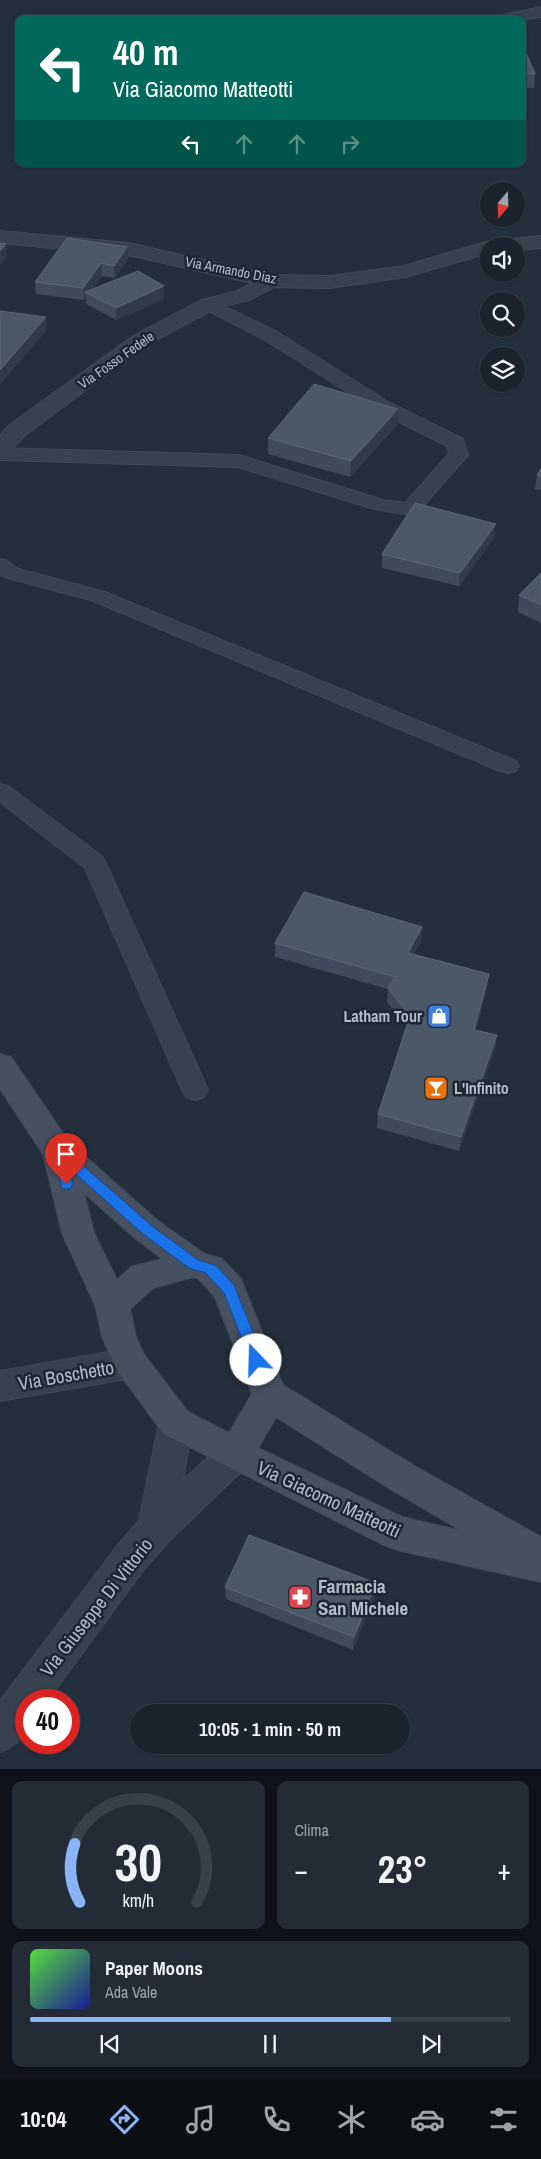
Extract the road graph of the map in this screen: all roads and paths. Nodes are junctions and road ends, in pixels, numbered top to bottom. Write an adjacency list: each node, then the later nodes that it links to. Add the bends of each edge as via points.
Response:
1 (541, 12): 2 (street)
2 (526, 15)
3 (0, 237): 7 (street, Via Armando Diaz, via 128,249)
4 (541, 242): 5 (street)
5 (525, 243)
6 (480, 249): 7 (street, Via Armando Diaz, via 406,270 349,280)
7 (272, 281): 8 (street, Via Fosso Fedele, via 242,296)
8 (209, 304): 9 (street, Via Fosso Fedele, via 139,341 16,431); 10 (lane, via 271,336 382,406 456,443 459,455 410,509 381,505 239,461)
9 (0, 449)
10 (0, 454)
11 (4, 573): 12 (lane, via 98,596)
12 (508, 766)
13 (0, 791): 15 (lane, via 95,863)
14 (0, 1064): 16 (street, Via Giacomo Matteotti)
15 (195, 1090)
16 (58, 1152): 17 (street, Via Giacomo Matteotti, via 147,1230); 18 (street, Via Giacomo Matteotti, via 78,1233)
17 (194, 1264): 18 (street, via 143,1277); 21 (street, Via Giacomo Matteotti, via 210,1269 229,1289)
18 (112, 1305): 19 (street, Via Giacomo Matteotti, via 119,1336)
19 (131, 1363): 20 (street, Via Boschetto); 22 (street, Via Giacomo Matteotti)
20 (0, 1386)
21 (270, 1395): 23 (street, Via Giacomo Matteotti); 25 (street, via 400,1476)
22 (176, 1423): 23 (street, Via Giacomo Matteotti); 24 (street, Via Giuseppe Di Vittorio)
23 (236, 1454): 24 (street, Via Giuseppe Di Vittorio); 26 (street, Via Giacomo Matteotti, via 397,1533)
24 (156, 1529): 27 (street, Via Giuseppe Di Vittorio)
25 (541, 1557)
26 (541, 1565)
27 (0, 1733)

